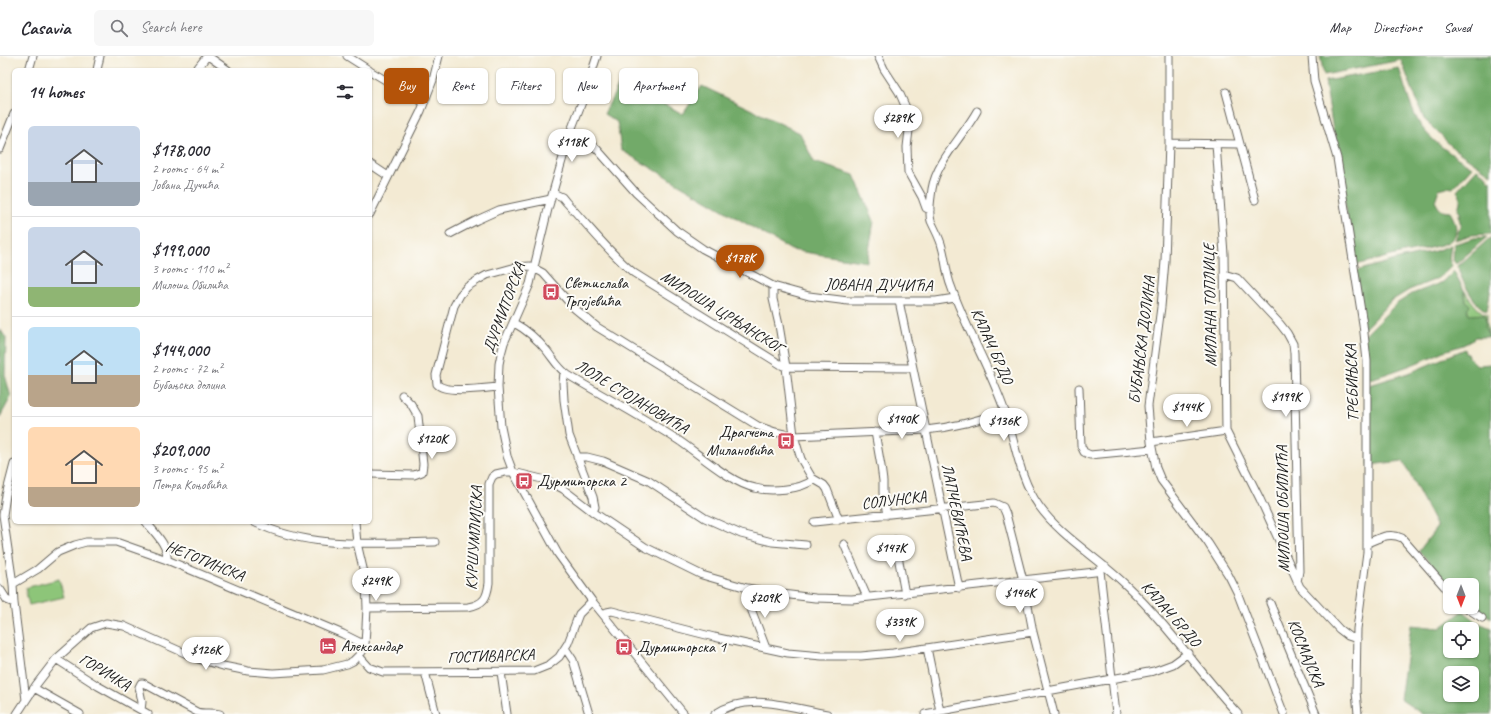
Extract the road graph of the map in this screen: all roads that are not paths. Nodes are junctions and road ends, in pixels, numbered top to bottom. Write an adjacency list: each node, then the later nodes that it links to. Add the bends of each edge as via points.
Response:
1 (33, 56): 10 (street)
2 (100, 56): 11 (street)
3 (208, 56): 12 (street); 13 (street)
4 (347, 56): 14 (street)
5 (439, 56): 17 (street)
6 (597, 56): 22 (street, ДУРМИТОРСКА)
7 (878, 56): 32 (street, via 884,70 900,92 907,110 910,122 908,172 926,208)
8 (1169, 56): 23 (street, БУБАЊСКА ДОЛИНА)
9 (1312, 56): 68 (street, ТРЕБИЊСКА, via 1314,81 1337,158 1367,354)
10 (30, 68)
11 (97, 68)
12 (198, 68)
13 (225, 68)
14 (366, 68)
15 (372, 72): 16 (street)
16 (384, 79)
17 (429, 90)
18 (1226, 92): 25 (street)
19 (424, 104): 28 (street)
20 (977, 111): 32 (street, КАЛАЧ БРДО, via 935,178)
21 (12, 119): 26 (street)
22 (570, 133): 29 (street, ДУРМИТОРСКА); 36 (street, ЈОВАНА ДУЧИЋА, via 596,148 636,193 677,231 704,249)
23 (1169, 143): 24 (street); 51 (street, БУБАЊСКА ДОЛИНА, via 1165,261 1148,406)
24 (1216, 144): 25 (street); 35 (street, МИЛАНА ТОПЛИЦЕ)
25 (1239, 144): 30 (street)
26 (0, 149)
27 (372, 165): 28 (street)
28 (388, 176): 31 (street)
29 (552, 196): 33 (street, via 499,210); 34 (street, ДУРМИТОРСКА); 40 (street, МИЛОША ЦРЊАНСКОГ, via 562,197 608,249 634,273)
30 (1255, 200)
31 (372, 210)
32 (930, 210): 37 (street, КАЛАЧ БРДО, via 931,221 942,245)
33 (450, 234)
34 (534, 268): 39 (street, ДУРМИТОРСКА, via 528,292); 43 (street, via 521,266 482,277 467,287 454,306 436,375 437,384 443,388 455,389); 50 (street, via 543,273 578,312 597,327 758,426)
35 (1224, 274): 48 (street, МИЛАНА ТОПЛИЦЕ); 74 (street, МИЛОША ОБИЛИЋА, via 1237,278 1287,333 1293,344)
36 (773, 286): 38 (street, ЈОВАНА ДУЧИЋА, via 830,300); 40 (street, via 773,299)
37 (955, 298): 38 (street, ЈОВАНА ДУЧИЋА); 46 (street, КАЛАЧ БРДО)
38 (898, 301): 41 (street, ЛАПЧЕВИЋЕВА)
39 (514, 323): 42 (street, ЛОЛЕ СТОЈАНОВИЋА, via 535,338); 43 (street, ДУРМИТОРСКА, via 501,354)
40 (786, 367): 41 (street, МИЛОША ЦРЊАНСКОГ); 50 (street)
41 (913, 368): 47 (street, ЛАПЧЕВИЋЕВА)
42 (564, 372): 52 (street, via 567,426); 56 (street, ЛОЛЕ СТОЈАНОВИЋА, via 679,441 742,484 771,490 801,486)
43 (498, 388): 54 (street, ДУРМИТОРСКА, via 502,434)
44 (1079, 388): 51 (street, via 1081,446 1084,452 1090,455)
45 (402, 395): 55 (street, via 412,404 418,416 422,472 414,475)
46 (1005, 411): 47 (street, via 948,428); 72 (street, КАЛАЧ БРДО, via 1019,464 1031,494 1046,515)
47 (926, 430): 49 (street); 57 (street, ЛАПЧЕВИЋЕВА)
48 (1226, 431): 51 (street); 74 (street, МИЛАНА ТОПЛИЦЕ)
49 (875, 432): 50 (street); 59 (street)
50 (794, 436): 56 (street, via 801,459)
51 (1151, 446): 120 (street, БУБАЊСКА ДОЛИНА, via 1161,480 1211,548 1237,592)
52 (577, 457): 58 (street, via 593,497); 70 (street, via 603,461 649,481 705,518 741,534 772,542)
53 (12, 472): 75 (street, via 3,515)
54 (513, 472): 58 (street, via 556,485); 82 (street, ДУРМИТОРСКА, via 558,554); 85 (street, КУРШУМЛИЈСКА, via 496,474 489,484 489,577 488,592 483,601 468,607)
55 (372, 474)
56 (813, 480): 60 (street, via 827,489)
57 (942, 508): 59 (street, СОЛУНСКА); 73 (street, СОЛУНСКА, via 994,503 1000,505 1005,510); 78 (street, ЛАПЧЕВИЋЕВА)
58 (593, 512): 77 (street, via 645,547 677,564 702,575)
59 (887, 515): 60 (street, СОЛУНСКА)
60 (839, 520): 61 (street, СОЛУНСКА)
61 (814, 522)
62 (147, 524): 71 (street, via 166,549)
63 (259, 524): 67 (street, via 304,539)
64 (355, 524): 67 (street)
65 (895, 540): 80 (street)
66 (435, 542): 67 (street)
67 (357, 543): 85 (street, via 366,581)
68 (1367, 543): 76 (street, via 1386,534 1397,535); 90 (street, ТРЕБИЊСКА)
69 (844, 544): 81 (street)
70 (806, 545)
71 (167, 560): 75 (street, НЕГОТИНСКА, via 116,542 86,542 58,552 38,569); 91 (street, НЕГОТИНСКА)
72 (1103, 569): 73 (street); 95 (street, КАЛАЧ БРДО, via 1128,586); 100 (street)
73 (1023, 580): 78 (street); 89 (street)
74 (1297, 582): 90 (street, МИЛАНА ТОПЛИЦЕ, via 1303,592 1339,629)
75 (13, 584): 84 (street)
76 (1443, 585)
77 (747, 588): 81 (street, via 803,598); 93 (street, via 748,601)
78 (959, 588): 80 (street)
79 (0, 589): 84 (street, via 7,600)
80 (906, 594): 81 (street)
81 (867, 597)
82 (592, 601): 86 (street, ДУРМИТОРСКА); 92 (street, ГОСТИВАРСКА, via 579,614)
83 (1270, 603): 121 (street, КОСМАЈСКА)
84 (14, 604): 103 (street)
85 (367, 608): 91 (street)
86 (603, 614): 93 (street, via 612,610 683,630); 113 (street, ДУРМИТОРСКА)
87 (1476, 614): 88 (street)
88 (1482, 618)
89 (1033, 632): 94 (street); 102 (street)
90 (1357, 639): 122 (street, ТРЕБИЊСКА)
91 (365, 645): 96 (street)
92 (566, 648): 99 (street, ГОСТИВАРСКА, via 555,661 538,670); 112 (street, via 573,660)
93 (766, 648): 94 (street, via 835,657 876,655)
94 (927, 648): 105 (street)
95 (1188, 653): 100 (street, via 1161,669); 119 (street, КАЛАЧ БРДО)
96 (359, 656): 97 (street, via 347,664 323,670 273,673 248,671 198,659 124,626 106,623 90,628); 98 (street, ГОСТИВАРСКА, via 365,664 383,672)
97 (56, 659): 101 (street); 104 (street, ГОРИЧКА)
98 (425, 672): 99 (street, ГОСТИВАРСКА); 110 (street)
99 (501, 672): 111 (street)
100 (1113, 679): 102 (street); 118 (street)
101 (34, 688): 103 (street); 107 (street)
102 (1049, 691): 105 (street); 117 (street)
103 (26, 700): 106 (street)
104 (141, 710): 108 (street, ГОРИЧКА); 109 (street, ГОРИЧКА, via 139,687 143,683 197,712)
105 (940, 711): 116 (street)
106 (17, 714)
107 (80, 714)
108 (148, 714)
109 (220, 714)
110 (436, 714)
111 (506, 714)
112 (589, 714)
113 (684, 714)
114 (716, 714): 115 (street, via 732,706 751,702 772,703)
115 (827, 714)
116 (925, 714)
117 (1054, 714)
118 (1116, 714)
119 (1238, 714)
120 (1284, 714)
121 (1316, 714)
122 (1358, 714)

